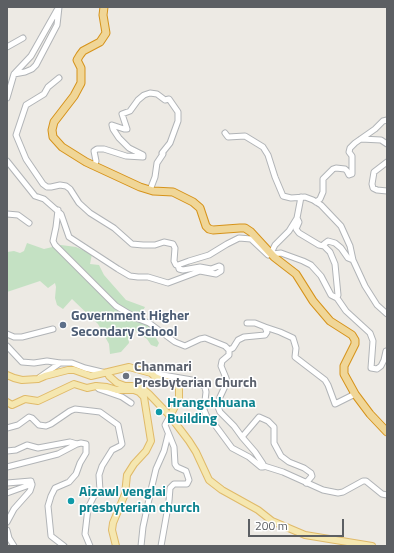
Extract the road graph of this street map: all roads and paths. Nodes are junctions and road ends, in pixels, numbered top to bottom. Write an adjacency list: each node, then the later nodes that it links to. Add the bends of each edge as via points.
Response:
1 (58, 7): 5 (street, via 31,56); 5 (street, via 57,25 36,65 25,72)
2 (104, 7): 14 (highway, via 106,33 100,42 83,51 77,60 81,68 81,82 74,96 54,122 52,130 53,137 62,147)
3 (23, 38): 4 (street)
4 (7, 47)
5 (14, 74): 7 (street)
6 (59, 78): 26 (street, via 44,94 26,105 16,135 26,159 43,184 47,187 66,186 90,213 114,228 132,244 173,244 174,261)
7 (7, 98)
8 (387, 120): 10 (street)
9 (225, 133): 17 (street, via 226,136 244,136 263,147 280,193 286,198)
10 (361, 139): 11 (street, via 381,140); 18 (street, via 349,150 352,156 352,174 348,175 345,169 333,169 323,180 323,192)
11 (387, 144)
12 (7, 161): 19 (street, via 35,196 44,199)
13 (387, 162): 16 (street, via 374,172 372,184 377,190)
14 (91, 164): 15 (highway); 15 (street, via 95,164 94,151 97,149 143,157 119,138 112,125 128,129 122,114 130,111 144,95 150,93 165,100 169,99 178,112 178,121 170,144 162,152 157,163)
15 (150, 190): 24 (highway, via 173,192 193,202 200,208 209,229 248,229)
16 (387, 191)
17 (301, 197): 18 (street); 21 (street)
18 (316, 202): 25 (street, via 341,226)
19 (58, 210): 26 (street, via 69,237 130,276 148,277 168,284 196,272 216,274 222,270 219,266 212,269 200,267 183,270 179,269); 34 (street, via 52,241 54,245 116,306 185,346 205,338 219,342)
20 (7, 214): 22 (street, via 18,216)
21 (297, 218): 23 (street, via 300,222 296,229 299,233); 24 (street, via 276,245)
22 (29, 223)
23 (324, 246): 25 (street, via 328,241 335,243); 27 (street, via 335,264 338,295)
24 (272, 255): 26 (street, via 268,255 250,239 243,238 226,244 209,255); 27 (street, via 281,253 311,265 321,276 331,295); 42 (highway, via 296,274 313,301 330,321 352,335 355,340 344,370)
25 (353, 260): 28 (street, via 364,286 377,305)
26 (178, 265)
27 (336, 298): 35 (street, via 370,333 373,341 371,368 377,369 381,366)
28 (387, 314)
29 (248, 323): 30 (street)
30 (264, 327): 34 (street, via 265,335 244,337); 42 (street, via 292,338 296,348 295,357 325,380 335,404)
31 (53, 329): 32 (street, via 22,337)
32 (7, 334)
33 (7, 346): 36 (street, via 22,362)
34 (229, 350): 49 (street, via 229,355 221,363 227,382 218,407)
35 (386, 351)
36 (60, 363): 37 (street, via 72,363); 40 (street)
37 (107, 372): 38 (main road, via 129,368); 40 (main road, via 91,376 68,370); 45 (main road, via 117,383 143,389)
38 (151, 373): 45 (main road, via 179,386 179,399); 52 (street, via 192,380 205,387 204,410 207,417 232,448)
39 (7, 375): 40 (main road, via 22,380)
40 (40, 378)
41 (96, 386): 43 (main road, via 87,388 74,384 38,401 25,399 12,405); 44 (street); 64 (main road, via 139,392 146,402 151,440 146,451 127,475 125,494 113,523)
42 (355, 394): 47 (highway)
43 (7, 402)
44 (131, 403)
45 (170, 416): 48 (street, via 165,423); 67 (main road, via 193,446 209,480 222,490 272,521 305,535)
46 (7, 428): 63 (street, via 29,417 39,425 46,426 75,409 100,412 118,425 122,444 112,450 102,466 99,475 100,490 88,508 85,534)
47 (387, 432)
48 (168, 435): 65 (street, via 151,490); 66 (street, via 174,447 175,464 186,470 189,480 187,484 174,484 170,488)
49 (242, 437): 52 (street); 55 (street, via 259,417 268,421 274,427 274,443 281,456 311,473 312,476)
50 (77, 444): 51 (street, via 70,442 38,448 27,444 16,450); 53 (street, via 58,454); 62 (street, via 84,443 86,453 74,477 55,488 48,506 51,536)
51 (7, 451)
52 (264, 466): 55 (street)
53 (7, 467)
54 (7, 483): 56 (street, via 31,481)
55 (306, 483): 58 (street, via 338,493 366,481)
56 (32, 484): 57 (street); 59 (street, via 32,488 16,505)
57 (7, 493)
58 (387, 495)
59 (7, 522)
60 (7, 530): 61 (street)
61 (14, 546)
62 (64, 546)
63 (90, 546)
64 (116, 546)
65 (141, 546)
66 (161, 546)
67 (372, 546)

